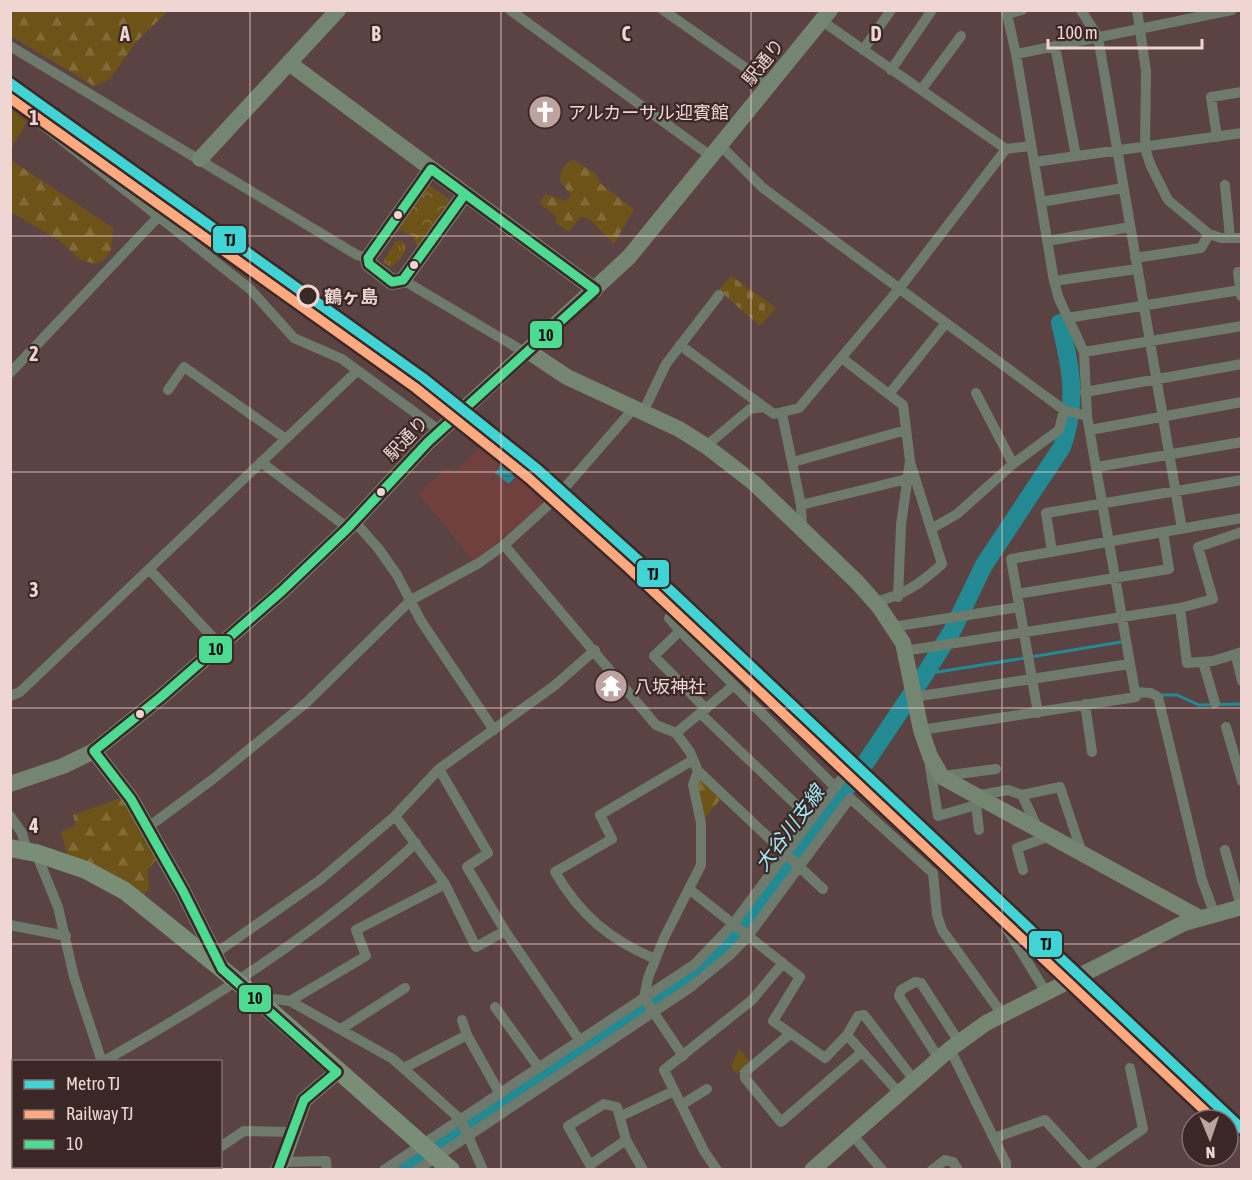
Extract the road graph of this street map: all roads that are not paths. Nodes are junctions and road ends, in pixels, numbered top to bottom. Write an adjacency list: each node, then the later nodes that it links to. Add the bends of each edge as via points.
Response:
1 (338, 10): 20 (street)
2 (510, 10): 31 (street)
3 (663, 10): 22 (street)
4 (891, 10): 18 (street)
5 (932, 10): 21 (street)
6 (1022, 10): 10 (street)
7 (1081, 10): 15 (street)
8 (1137, 10): 13 (street)
9 (1232, 10): 11 (street)
10 (1006, 12): 19 (street)
11 (1211, 12): 13 (street)
12 (826, 16): 18 (street); 22 (street, 駅通り)
13 (1140, 28): 15 (street); 29 (street, via 1146,70)
14 (961, 36): 23 (street)
15 (1098, 37): 17 (street); 32 (street)
16 (10, 46): 34 (street)
17 (1055, 46): 19 (street); 33 (street)
18 (863, 50): 21 (street)
19 (1016, 54): 28 (street)
20 (289, 63): 34 (street); 36 (street)
21 (891, 70): 23 (street)
22 (770, 86): 31 (street, 駅通り)
23 (921, 90): 30 (street)
24 (1242, 92): 27 (street, via 1211,97)
25 (10, 99): 41 (street)
26 (1242, 133): 27 (street)
27 (1217, 137): 29 (street)
28 (1031, 146): 30 (street); 35 (street)
29 (1145, 148): 32 (street); 43 (street, via 1168,200)
30 (1006, 149): 51 (street)
31 (717, 151): 51 (street); 52 (street, 駅通り, via 629,257)
32 (1117, 152): 33 (street); 38 (street)
33 (1076, 156): 35 (street)
34 (200, 159): 46 (street, via 357,255)
35 (1034, 162): 40 (street)
36 (431, 169): 39 (street); 46 (street)
37 (1225, 185): 44 (street)
38 (1123, 188): 40 (street); 42 (street)
39 (465, 194): 49 (street); 52 (street)
40 (1041, 202): 45 (street)
41 (159, 216): 65 (street, via 250,288 294,338); 66 (street)
42 (1130, 227): 45 (street); 47 (street)
43 (1209, 234): 44 (street); 47 (street, via 1201,248)
44 (1236, 238)
45 (1047, 241): 50 (street)
46 (369, 258): 49 (street, via 370,266 392,282)
47 (1136, 263): 50 (street); 55 (street)
48 (1242, 272): 53 (street, via 1238,272)
49 (403, 280): 61 (street)
50 (1054, 281): 56 (street)
51 (899, 289): 57 (street); 63 (street)
52 (595, 290): 61 (street, 駅通り)
53 (1241, 293): 55 (street)
54 (719, 295): 60 (street)
55 (1142, 305): 56 (street); 59 (street)
56 (1067, 318): 62 (street)
57 (946, 323): 70 (street); 75 (street)
58 (1242, 326): 59 (street)
59 (1148, 342): 62 (street); 67 (street)
60 (680, 345): 73 (street); 74 (street)
61 (527, 352): 74 (street, via 567,377); 81 (street, 駅通り)
62 (1084, 352): 69 (street)
63 (843, 359): 70 (street); 76 (street, via 799,408)
64 (1242, 364): 67 (street)
65 (357, 371): 81 (street); 82 (street)
66 (10, 373)
67 (1155, 379): 69 (street); 78 (street)
68 (168, 390): 82 (street, via 184,367)
69 (1085, 392): 77 (street)
70 (890, 393): 80 (street, via 903,405)
71 (976, 393): 89 (street)
72 (1242, 402): 78 (street)
73 (764, 407): 76 (street); 84 (street, via 750,409)
74 (639, 410): 84 (street); 104 (street, via 555,499)
75 (1064, 410): 77 (street); 89 (street, via 1059,430)
76 (782, 414): 88 (street)
77 (1083, 415): 79 (street)
78 (1162, 417): 79 (street); 85 (street)
79 (1090, 429): 90 (street)
80 (906, 430): 86 (street); 88 (street)
81 (440, 431): 97 (street, 駅通り)
82 (286, 439): 87 (street)
83 (1242, 442): 85 (street)
84 (706, 446): 98 (street, via 754,483)
85 (1170, 455): 90 (street); 93 (street)
86 (910, 461): 91 (street); 99 (street)
87 (261, 462): 97 (street); 106 (street)
88 (793, 462): 95 (street)
89 (1013, 464): 99 (street, via 957,514)
90 (1097, 467): 94 (street)
91 (907, 479): 95 (street); 110 (street)
92 (1242, 480): 93 (street)
93 (1175, 491): 94 (street); 100 (street)
94 (1103, 502): 103 (street); 105 (street, via 1046,513)
95 (801, 505): 98 (street)
96 (1242, 518): 100 (street)
97 (351, 525): 111 (street, via 378,548); 119 (street, 駅通り)
98 (802, 528): 112 (street)
99 (931, 529): 110 (street, via 942,564)
100 (1182, 529): 101 (street)
101 (1162, 532): 103 (street); 107 (street, via 1169,569)
102 (1242, 532): 114 (street, via 1198,547 1213,599)
103 (1110, 541): 105 (street); 107 (street)
104 (504, 545): 111 (street); 120 (street)
105 (1052, 552): 109 (street, via 1011,559)
106 (149, 569): 119 (street); 130 (street, via 20,692)
107 (1116, 577): 109 (street); 115 (street)
108 (646, 582): 117 (street, via 676,612 669,618)
109 (1017, 594): 113 (street)
110 (898, 597): 112 (street)
111 (411, 600): 136 (street); 155 (street, via 308,702)
112 (875, 602): 116 (street)
113 (1019, 607): 116 (street); 118 (street)
114 (1180, 608): 115 (street); 123 (street, via 1187,663)
115 (1122, 616): 118 (street); 124 (street)
116 (892, 627): 121 (street)
117 (680, 631): 127 (street); 133 (street, via 654,656)
118 (1024, 632): 121 (street); 125 (street)
119 (220, 645): 139 (street, 駅通り)
120 (595, 650): 136 (street); 137 (street, via 656,724)
121 (904, 651): 128 (street)
122 (1239, 654): 123 (street); 126 (street)
123 (1203, 662): 131 (street)
124 (1130, 664): 125 (street); 129 (street)
125 (1032, 679): 128 (street); 134 (street)
126 (1242, 681)
127 (733, 686): 133 (street); 149 (street)
128 (913, 688): 138 (street)
129 (1135, 692): 132 (street, via 1136,697); 169 (street, via 1158,697)
130 (10, 696)
131 (1215, 703)
132 (1085, 704): 134 (street); 140 (street)
133 (704, 711): 137 (street); 154 (street)
134 (1038, 713): 138 (street)
135 (1226, 727): 147 (street)
136 (494, 730): 142 (street)
137 (676, 733): 141 (street)
138 (923, 737): 146 (street); 151 (street, via 938,816)
139 (94, 751): 148 (street, 駅通り); 155 (street, via 131,799)
140 (1092, 752)
141 (693, 760): 144 (street); 176 (street, via 600,815 612,839 555,872 596,924 622,945)
142 (439, 769): 153 (street); 173 (street, via 488,853 467,867)
143 (996, 769): 146 (street)
144 (698, 771): 161 (street); 167 (street, via 693,785 701,823 701,865)
145 (845, 774): 149 (street)
146 (942, 777): 151 (street)
147 (1242, 781)
148 (10, 784)
149 (835, 787): 154 (street)
150 (1022, 795): 151 (street, via 1008,790); 157 (street); 162 (street, via 1060,787)
151 (976, 800): 156 (street); 157 (street)
152 (10, 816): 160 (street, via 22,833)
153 (395, 816): 158 (street); 177 (street)
154 (811, 819): 161 (street)
155 (147, 828): 177 (street)
156 (980, 830)
157 (1044, 833): 162 (street); 164 (street, via 1017,848)
158 (416, 843): 165 (street); 179 (street, via 370,886)
159 (1225, 850): 168 (street)
160 (25, 851): 174 (street, via 58,907); 177 (main road, via 86,870 125,891)
161 (787, 854): 163 (street); 170 (street)
162 (1082, 854): 169 (street)
163 (798, 866): 166 (street); 175 (street); 187 (street, via 850,798 933,873 942,930)
164 (1023, 870)
165 (445, 884): 173 (street, via 476,947); 184 (street, via 356,930 366,956)
166 (823, 889)
167 (689, 890): 170 (street); 176 (street)
168 (1241, 907): 169 (street)
169 (1208, 916): 181 (street, via 1184,923)
170 (733, 924): 175 (street); 183 (street, via 695,964)
171 (10, 925): 174 (street)
172 (1007, 929): 181 (street)
173 (505, 931): 193 (street)
174 (66, 936): 197 (street, via 74,977)
175 (748, 936): 178 (street); 186 (street, via 730,955)
176 (655, 959): 183 (street)
177 (219, 961): 179 (main road)
178 (783, 963): 190 (street, via 800,977 773,1021); 196 (street, via 752,1000)
179 (238, 982): 182 (main road); 198 (street)
180 (405, 988): 189 (street)
181 (1046, 992): 187 (street)
182 (254, 996): 184 (street); 202 (main road)
183 (644, 998): 186 (street); 193 (street)
184 (290, 1001): 189 (street)
185 (495, 1007): 200 (street)
186 (654, 1012): 196 (street); 213 (street)
187 (1002, 1014): 194 (street)
188 (462, 1020): 191 (street)
189 (341, 1029): 199 (street)
190 (789, 1034): 192 (street, via 825,1058); 195 (street, via 745,1072 745,1078 781,1122)
191 (467, 1035): 199 (street); 207 (street)
192 (846, 1035): 195 (street); 203 (street, via 858,1016 864,1015)
193 (580, 1041): 200 (street)
194 (950, 1050): 194 (street, via 921,983 901,990 900,996); 203 (street); 214 (street)
195 (862, 1052): 206 (street)
196 (683, 1056): 205 (street, via 664,1070)
197 (102, 1060)
198 (104, 1060)
199 (404, 1068): 210 (street)
200 (538, 1068): 207 (street)
201 (1130, 1068): 214 (street, via 1143,1129 1088,1167 1045,1120)
202 (337, 1072): 211 (street, via 304,1100); 217 (main road)
203 (914, 1080): 206 (street)
204 (707, 1089): 208 (street)
205 (674, 1091): 208 (street); 209 (street)
206 (898, 1093): 212 (street)
207 (500, 1094): 210 (street)
208 (681, 1106): 227 (street)
209 (621, 1116): 215 (street); 219 (street, via 617,1107 604,1104 568,1126)
210 (461, 1120): 213 (street); 217 (street)
211 (293, 1132): 216 (street, via 244,1131); 218 (street)
212 (851, 1133): 220 (street); 228 (street)
213 (468, 1136): 217 (street); 225 (street)
214 (994, 1138): 231 (street)
215 (626, 1140): 219 (street); 226 (street)
216 (222, 1146)
217 (430, 1150): 222 (street); 223 (street); 224 (main road)
218 (280, 1166): 221 (street, via 326,1161)
219 (587, 1167)
220 (816, 1168)
221 (327, 1170)
222 (384, 1170)
223 (417, 1170)
224 (451, 1170)
225 (483, 1170)
226 (643, 1170)
227 (717, 1170)
228 (882, 1170)
229 (932, 1170): 230 (street, via 945,1160 953,1162)
230 (958, 1170)
231 (1006, 1170)

